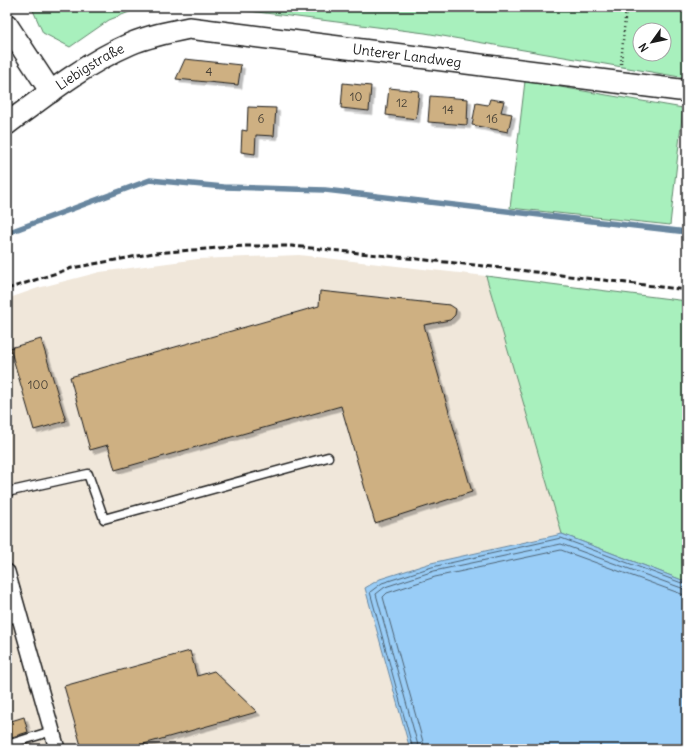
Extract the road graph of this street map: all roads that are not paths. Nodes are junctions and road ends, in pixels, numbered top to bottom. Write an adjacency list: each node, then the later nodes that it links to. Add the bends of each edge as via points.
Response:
1 (7, 25): 4 (main road, Liebigstraße)
2 (130, 44): 3 (main road, Unterer Landweg, via 173,31 202,28); 4 (main road, Liebigstraße, via 103,57)
3 (687, 90)
4 (51, 92): 5 (main road, Liebigstraße)
5 (7, 124)
6 (328, 457): 7 (lane, via 104,519 88,474)
7 (7, 492)
8 (7, 572): 9 (street)
9 (11, 601): 10 (street)
10 (13, 618): 11 (street)
11 (52, 731): 12 (lane); 13 (street)
12 (7, 746)
13 (57, 749)

